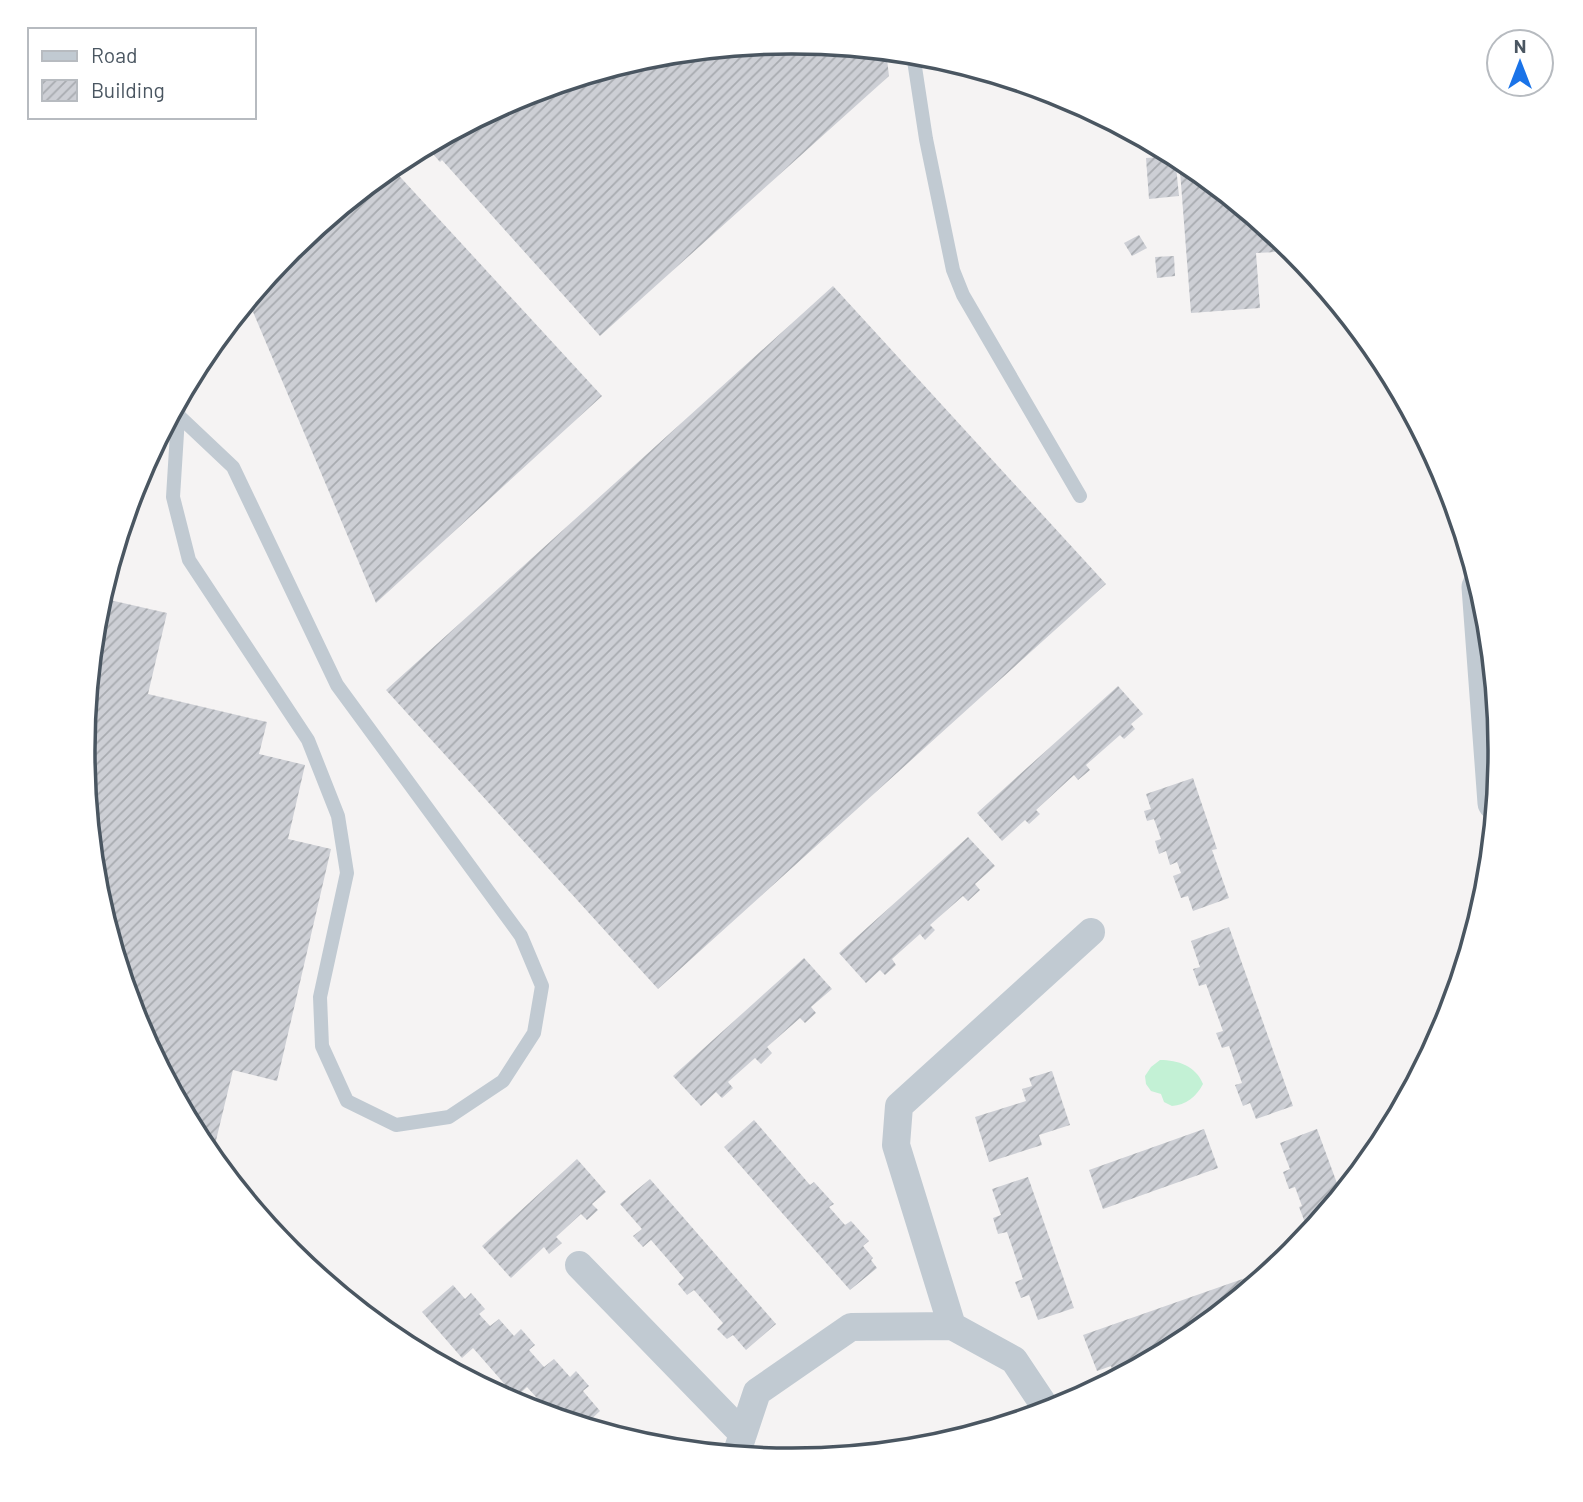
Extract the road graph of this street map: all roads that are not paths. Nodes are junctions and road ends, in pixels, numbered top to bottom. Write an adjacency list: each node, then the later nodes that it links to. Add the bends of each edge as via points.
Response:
1 (915, 66): 4 (lane, via 926,139 962,295)
2 (183, 412): 3 (lane, via 233,467 337,685 521,936 542,986 534,1033 503,1081 449,1117 396,1125 346,1101 322,1046 320,997 347,873 338,816 308,740 189,560 173,497)
3 (178, 422)
4 (1080, 496)
5 (1091, 932): 7 (street, via 899,1105 896,1145)
6 (579, 1265): 9 (street)
7 (952, 1326): 8 (street, via 1014,1360); 9 (street, via 851,1327 757,1392)
8 (1041, 1401)
9 (739, 1444)

